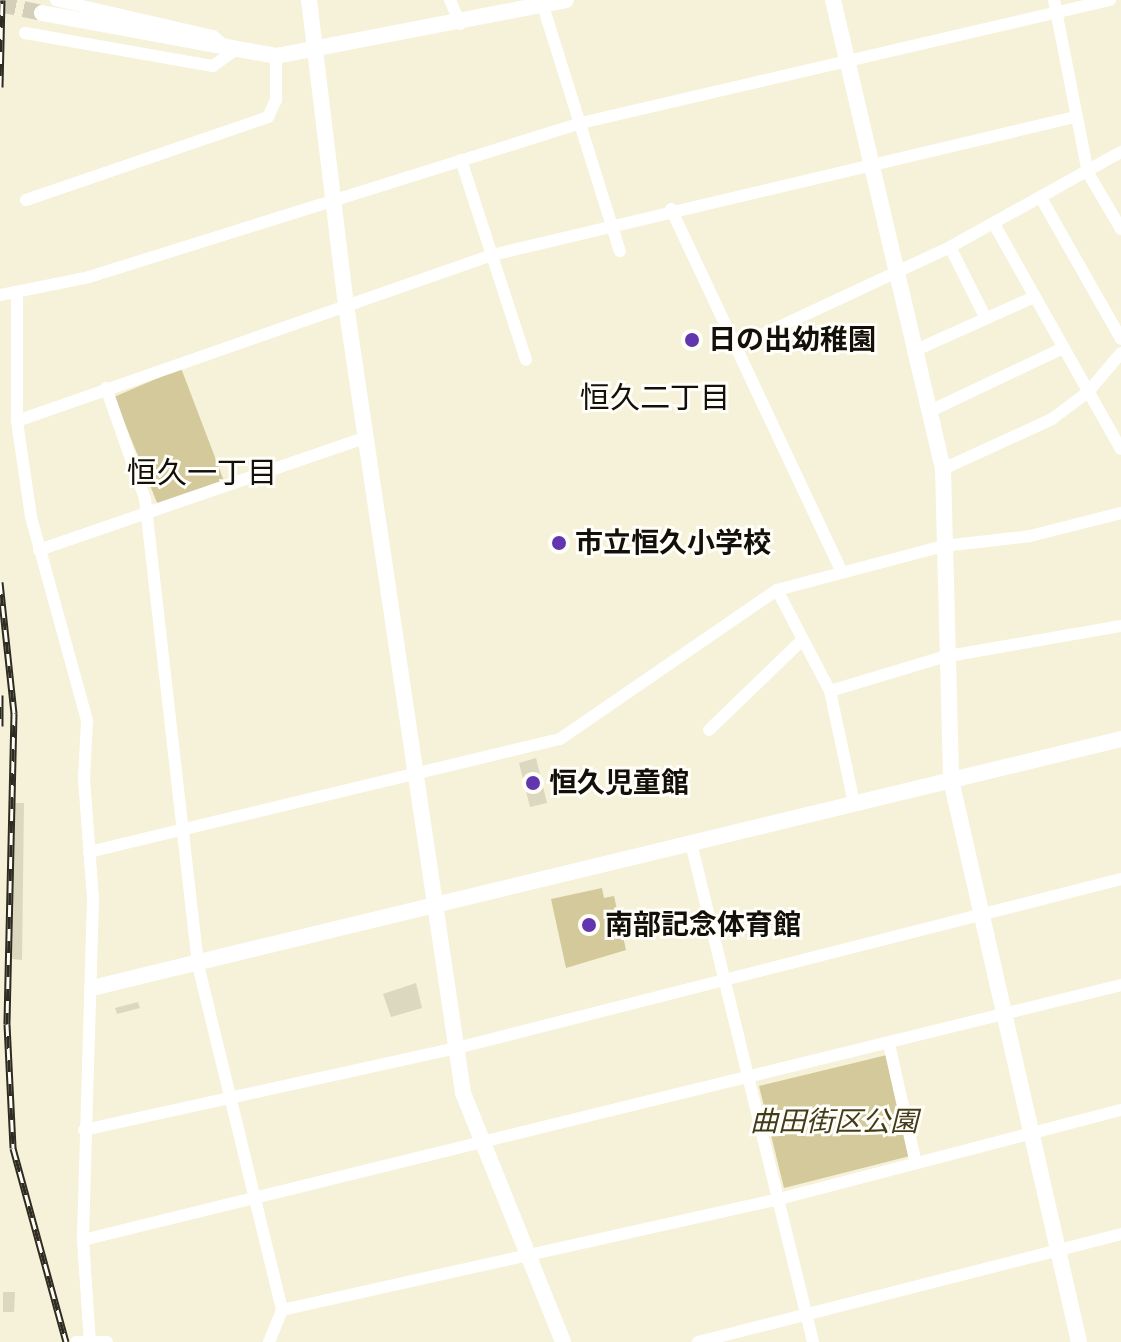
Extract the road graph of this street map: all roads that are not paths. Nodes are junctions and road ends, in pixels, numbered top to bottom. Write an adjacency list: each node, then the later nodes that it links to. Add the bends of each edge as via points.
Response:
1 (56, 0): 12 (street, via 213,36)
2 (309, 0): 13 (street)
3 (450, 0): 10 (street)
4 (566, 0): 7 (street)
5 (833, 0): 15 (street)
6 (1110, 0): 8 (street)
7 (543, 6): 10 (street); 17 (street)
8 (1056, 6): 15 (street); 16 (street)
9 (42, 13): 12 (street)
10 (460, 24): 13 (street)
11 (25, 33): 12 (street, via 213,66)
12 (232, 52): 14 (street)
13 (312, 53): 14 (street); 23 (street)
14 (276, 56): 24 (street, via 276,100 268,117)
15 (847, 62): 17 (street); 20 (street)
16 (1075, 117): 20 (street); 21 (street)
17 (581, 123): 19 (street); 27 (street)
18 (1121, 152): 21 (street)
19 (461, 160): 23 (street); 31 (street)
20 (871, 163): 25 (street); 32 (street)
21 (1088, 173): 22 (street); 28 (street)
22 (1041, 198): 26 (street); 38 (street)
23 (337, 199): 33 (street); 36 (street)
24 (26, 200)
25 (671, 209): 27 (street); 39 (street)
26 (994, 224): 29 (street); 35 (street)
27 (610, 226): 30 (street); 31 (street)
28 (1121, 229)
29 (950, 247): 32 (street); 37 (street)
30 (620, 251)
31 (492, 255): 36 (street); 43 (street)
32 (896, 274): 39 (street); 41 (street)
33 (17, 293): 34 (street); 47 (street)
34 (0, 295)
35 (1034, 297): 37 (street); 40 (street)
36 (346, 305): 44 (street); 48 (street)
37 (986, 319): 41 (street)
38 (1121, 339)
39 (738, 346): 55 (street)
40 (1063, 348): 45 (street); 46 (street)
41 (916, 350): 46 (street)
42 (1121, 353): 45 (street)
43 (526, 360)
44 (106, 388): 47 (street); 51 (street)
45 (1088, 392): 49 (street); 50 (street, via 1029,432)
46 (930, 411): 50 (street)
47 (17, 421): 54 (street)
48 (367, 437): 51 (street); 63 (street)
49 (1121, 449)
50 (943, 469): 53 (street)
51 (147, 513): 54 (street); 66 (street)
52 (1121, 513): 53 (street, via 1030,536)
53 (944, 546): 55 (street); 59 (street)
54 (39, 550): 68 (street, via 77,667 87,721)
55 (842, 572): 56 (street)
56 (777, 590): 58 (street); 63 (street, via 560,739)
57 (1121, 626): 59 (street)
58 (800, 642): 60 (street); 61 (street)
59 (943, 657): 60 (street); 64 (street)
60 (830, 691): 65 (street)
61 (709, 730)
62 (1121, 739): 64 (street)
63 (416, 773): 66 (street); 70 (street)
64 (951, 780): 65 (street); 71 (street)
65 (854, 803): 67 (street)
66 (184, 831): 68 (street); 72 (street)
67 (691, 843): 70 (street); 73 (street)
68 (89, 852): 75 (street)
69 (1121, 879): 71 (street)
70 (437, 906): 72 (street); 78 (street)
71 (979, 914): 73 (street); 76 (street)
72 (198, 965): 75 (street); 80 (street)
73 (727, 982): 78 (street); 79 (street)
74 (1121, 985): 76 (street)
75 (92, 988): 82 (street)
76 (1003, 1014): 77 (street); 83 (street)
77 (889, 1044): 79 (street); 85 (street)
78 (457, 1048): 80 (street); 84 (street)
79 (749, 1079): 84 (street); 87 (street)
80 (232, 1099): 82 (street); 86 (street)
81 (1121, 1110): 83 (street)
82 (84, 1130): 89 (street)
83 (1032, 1133): 85 (street); 90 (street)
84 (479, 1145): 86 (street); 91 (street)
85 (915, 1159): 87 (street)
86 (257, 1198): 89 (street); 92 (street)
87 (779, 1199): 91 (street); 93 (street)
88 (1121, 1234): 90 (street)
89 (83, 1240): 94 (street)
90 (1056, 1250): 93 (street); 100 (street)
91 (528, 1256): 92 (street); 97 (street)
92 (282, 1310): 96 (street)
93 (807, 1317): 98 (street); 99 (street)
94 (85, 1341): 95 (street)
95 (107, 1342)
96 (269, 1342)
97 (563, 1342)
98 (698, 1342)
99 (813, 1342)
100 (1079, 1342)

